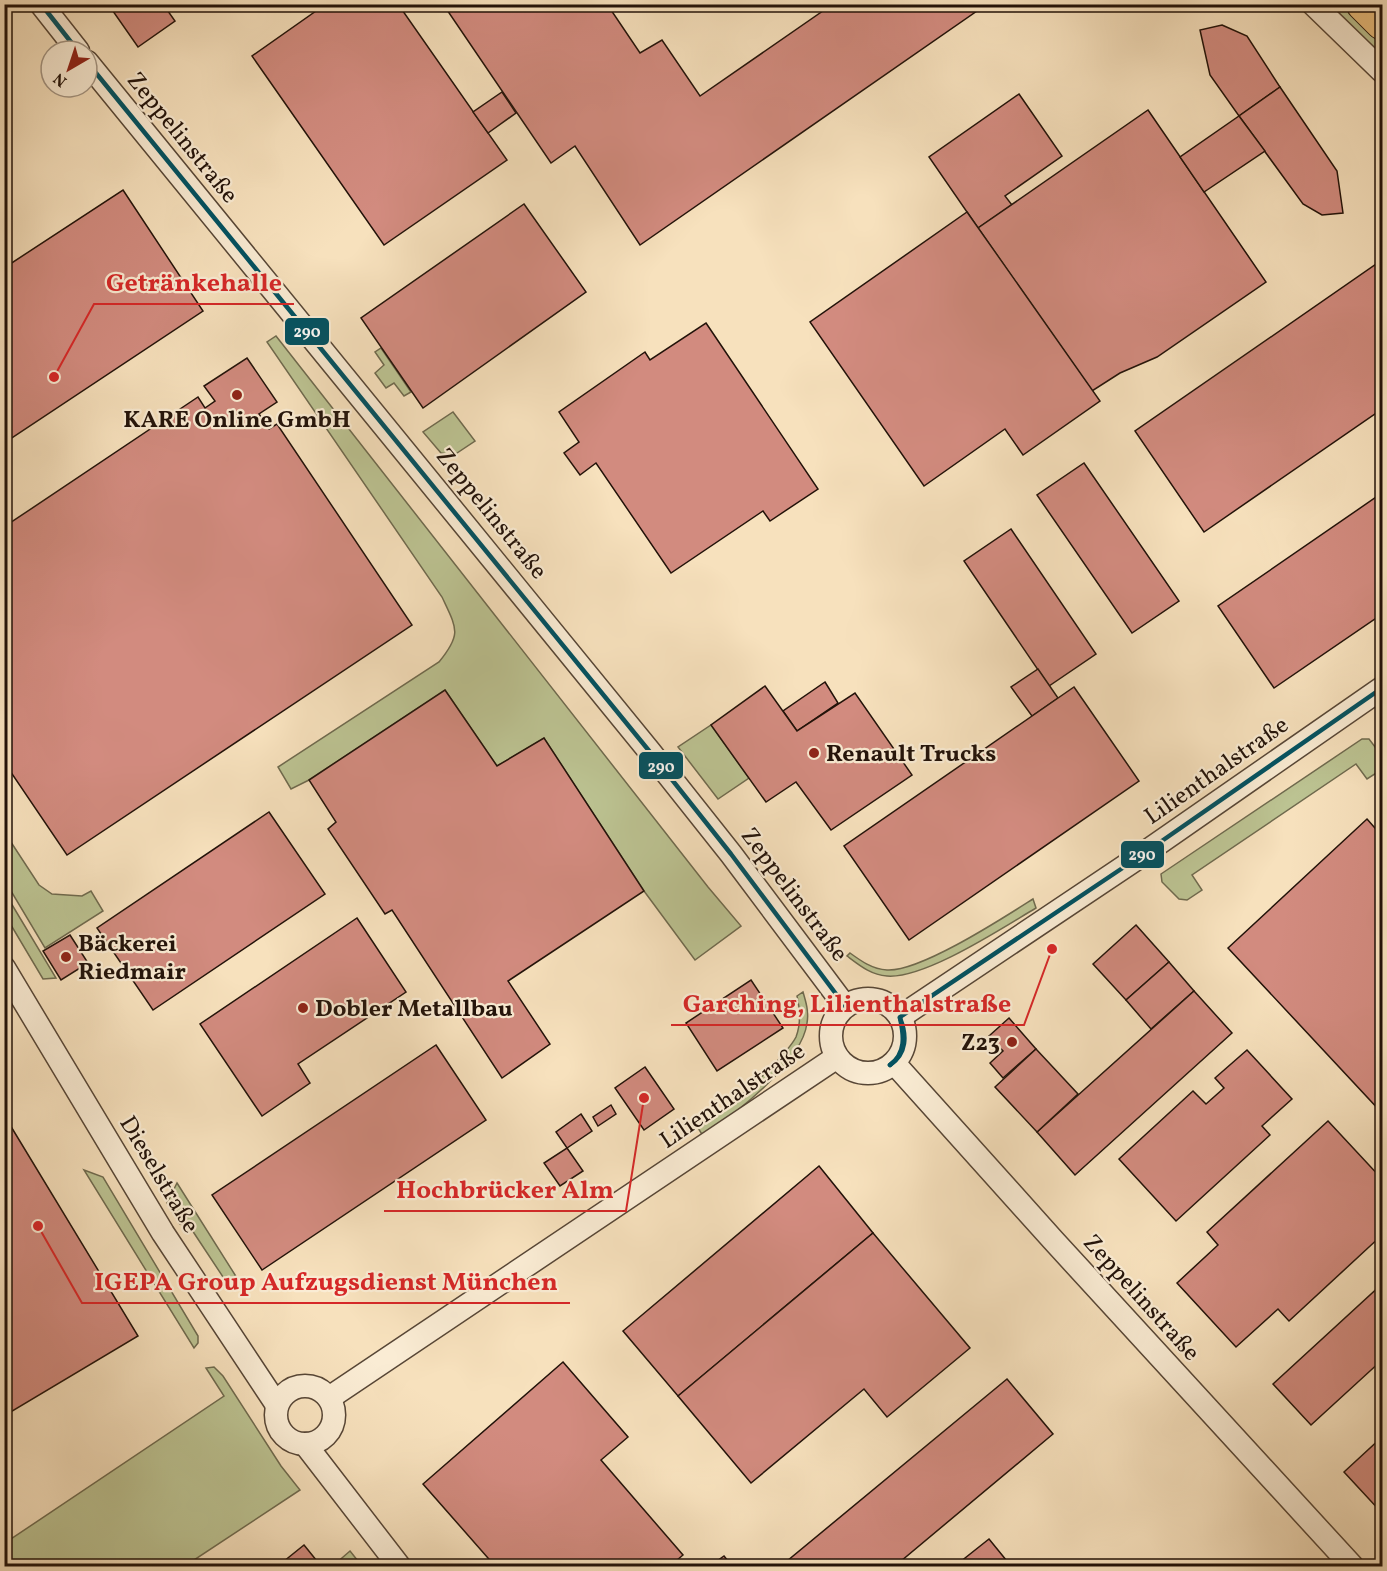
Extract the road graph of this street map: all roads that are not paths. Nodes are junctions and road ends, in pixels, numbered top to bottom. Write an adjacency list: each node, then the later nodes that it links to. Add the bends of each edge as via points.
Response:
1 (41, 4): 5 (street)
2 (1313, 4): 6 (street)
3 (1363, 4): 4 (main road)
4 (1383, 23)
5 (69, 39)
6 (1383, 71)
7 (99, 77): 10 (street, Zeppelinstraße, via 643,743)
8 (1383, 688): 11 (street, Lilienthalstraße)
9 (4, 968): 15 (street, Dieselstraße, via 163,1233)
10 (845, 1006): 11 (street, via 869,998 892,1007); 12 (street, via 837,1014 830,1035)
11 (900, 1017): 13 (street, via 906,1035)
12 (837, 1057): 13 (street, via 844,1065 864,1073 875,1073); 14 (street, Lilienthalstraße)
13 (894, 1063): 18 (street, Zeppelinstraße)
14 (329, 1398): 15 (street, via 323,1391 306,1385 288,1390); 16 (street, via 334,1415 329,1432)
15 (277, 1405): 16 (street, via 276,1420 282,1433)
16 (305, 1444): 17 (street)
17 (399, 1566)
18 (1352, 1566)

